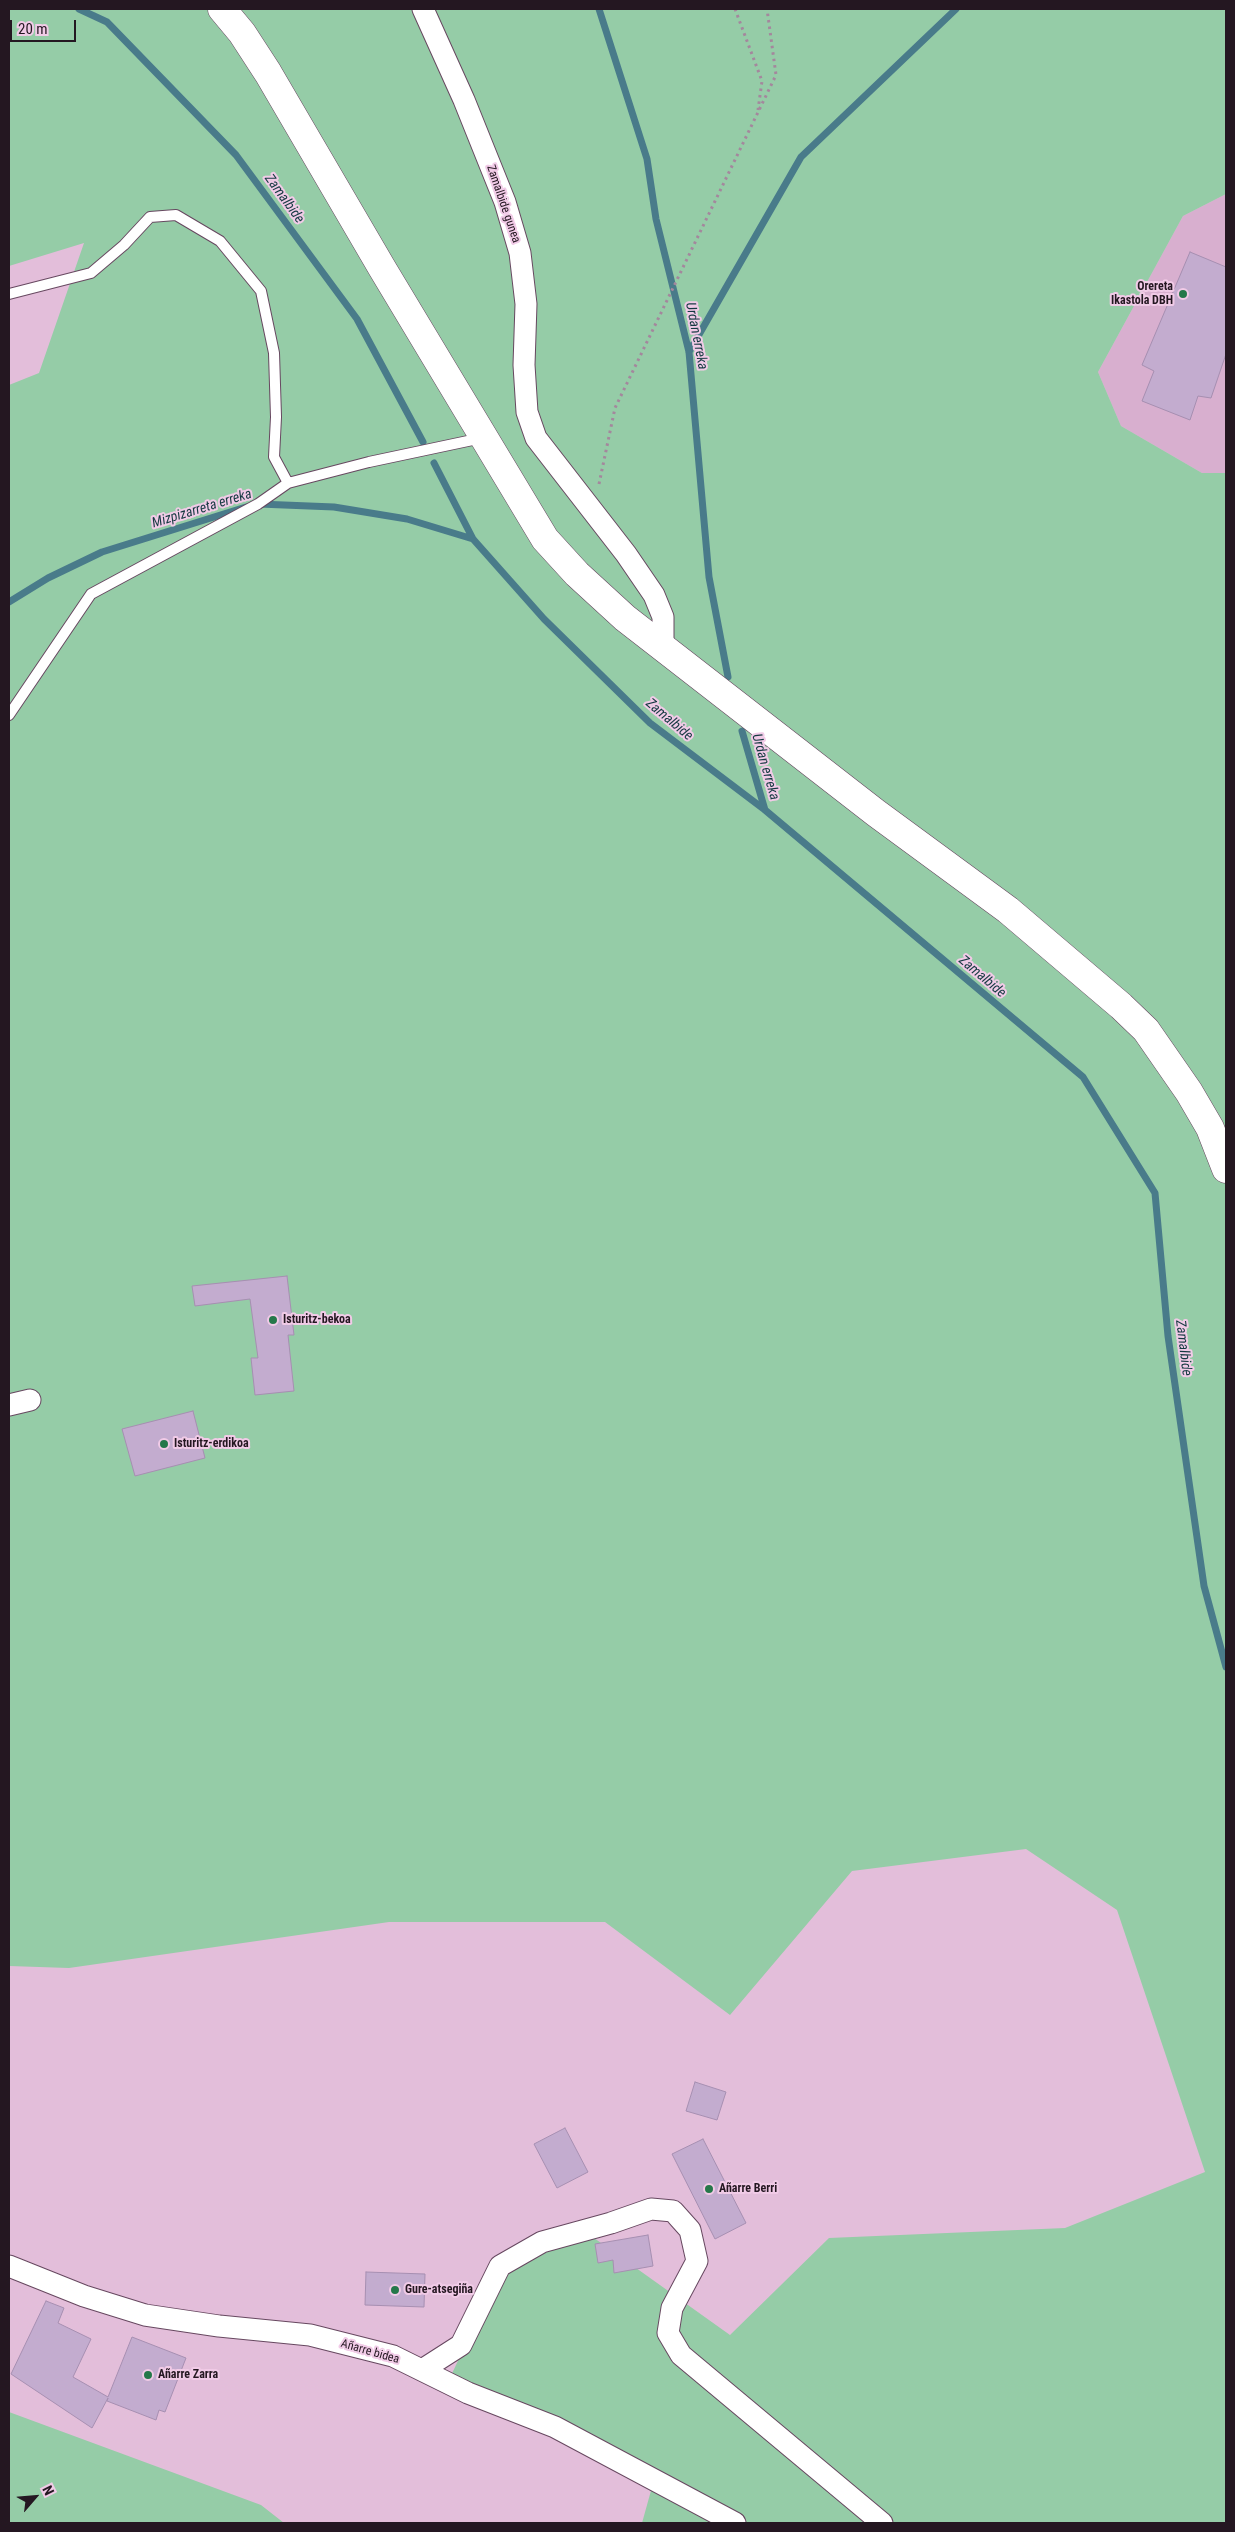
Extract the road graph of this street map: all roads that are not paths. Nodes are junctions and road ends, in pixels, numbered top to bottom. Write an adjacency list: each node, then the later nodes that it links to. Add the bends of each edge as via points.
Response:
1 (222, 9): 4 (main road, via 268,73)
2 (423, 9): 6 (street, Zamalbide gunea, via 505,202 520,253 526,304 524,365 528,412 536,438 654,595 663,617)
3 (9, 294): 5 (lane, via 91,273 150,217 176,215 220,241 261,291 274,353 274,457)
4 (483, 438): 5 (lane); 6 (main road, via 545,539 625,618)
5 (288, 483): 7 (lane, via 258,504 91,594)
6 (664, 648): 8 (main road, via 876,813 1008,910 1121,1006 1146,1030 1189,1092 1210,1128)
7 (9, 715)
8 (1226, 1169)
9 (30, 1400): 10 (street)
10 (9, 1405)
11 (9, 2266): 12 (street, Añarre bidea, via 84,2296 145,2315 310,2335 393,2356)
12 (422, 2370): 13 (street, Añarre bidea, via 555,2428); 14 (street, via 461,2345 500,2266 542,2242 650,2209 673,2211 690,2230 697,2261 672,2308 668,2333 680,2355)
13 (734, 2523)
14 (882, 2523)

